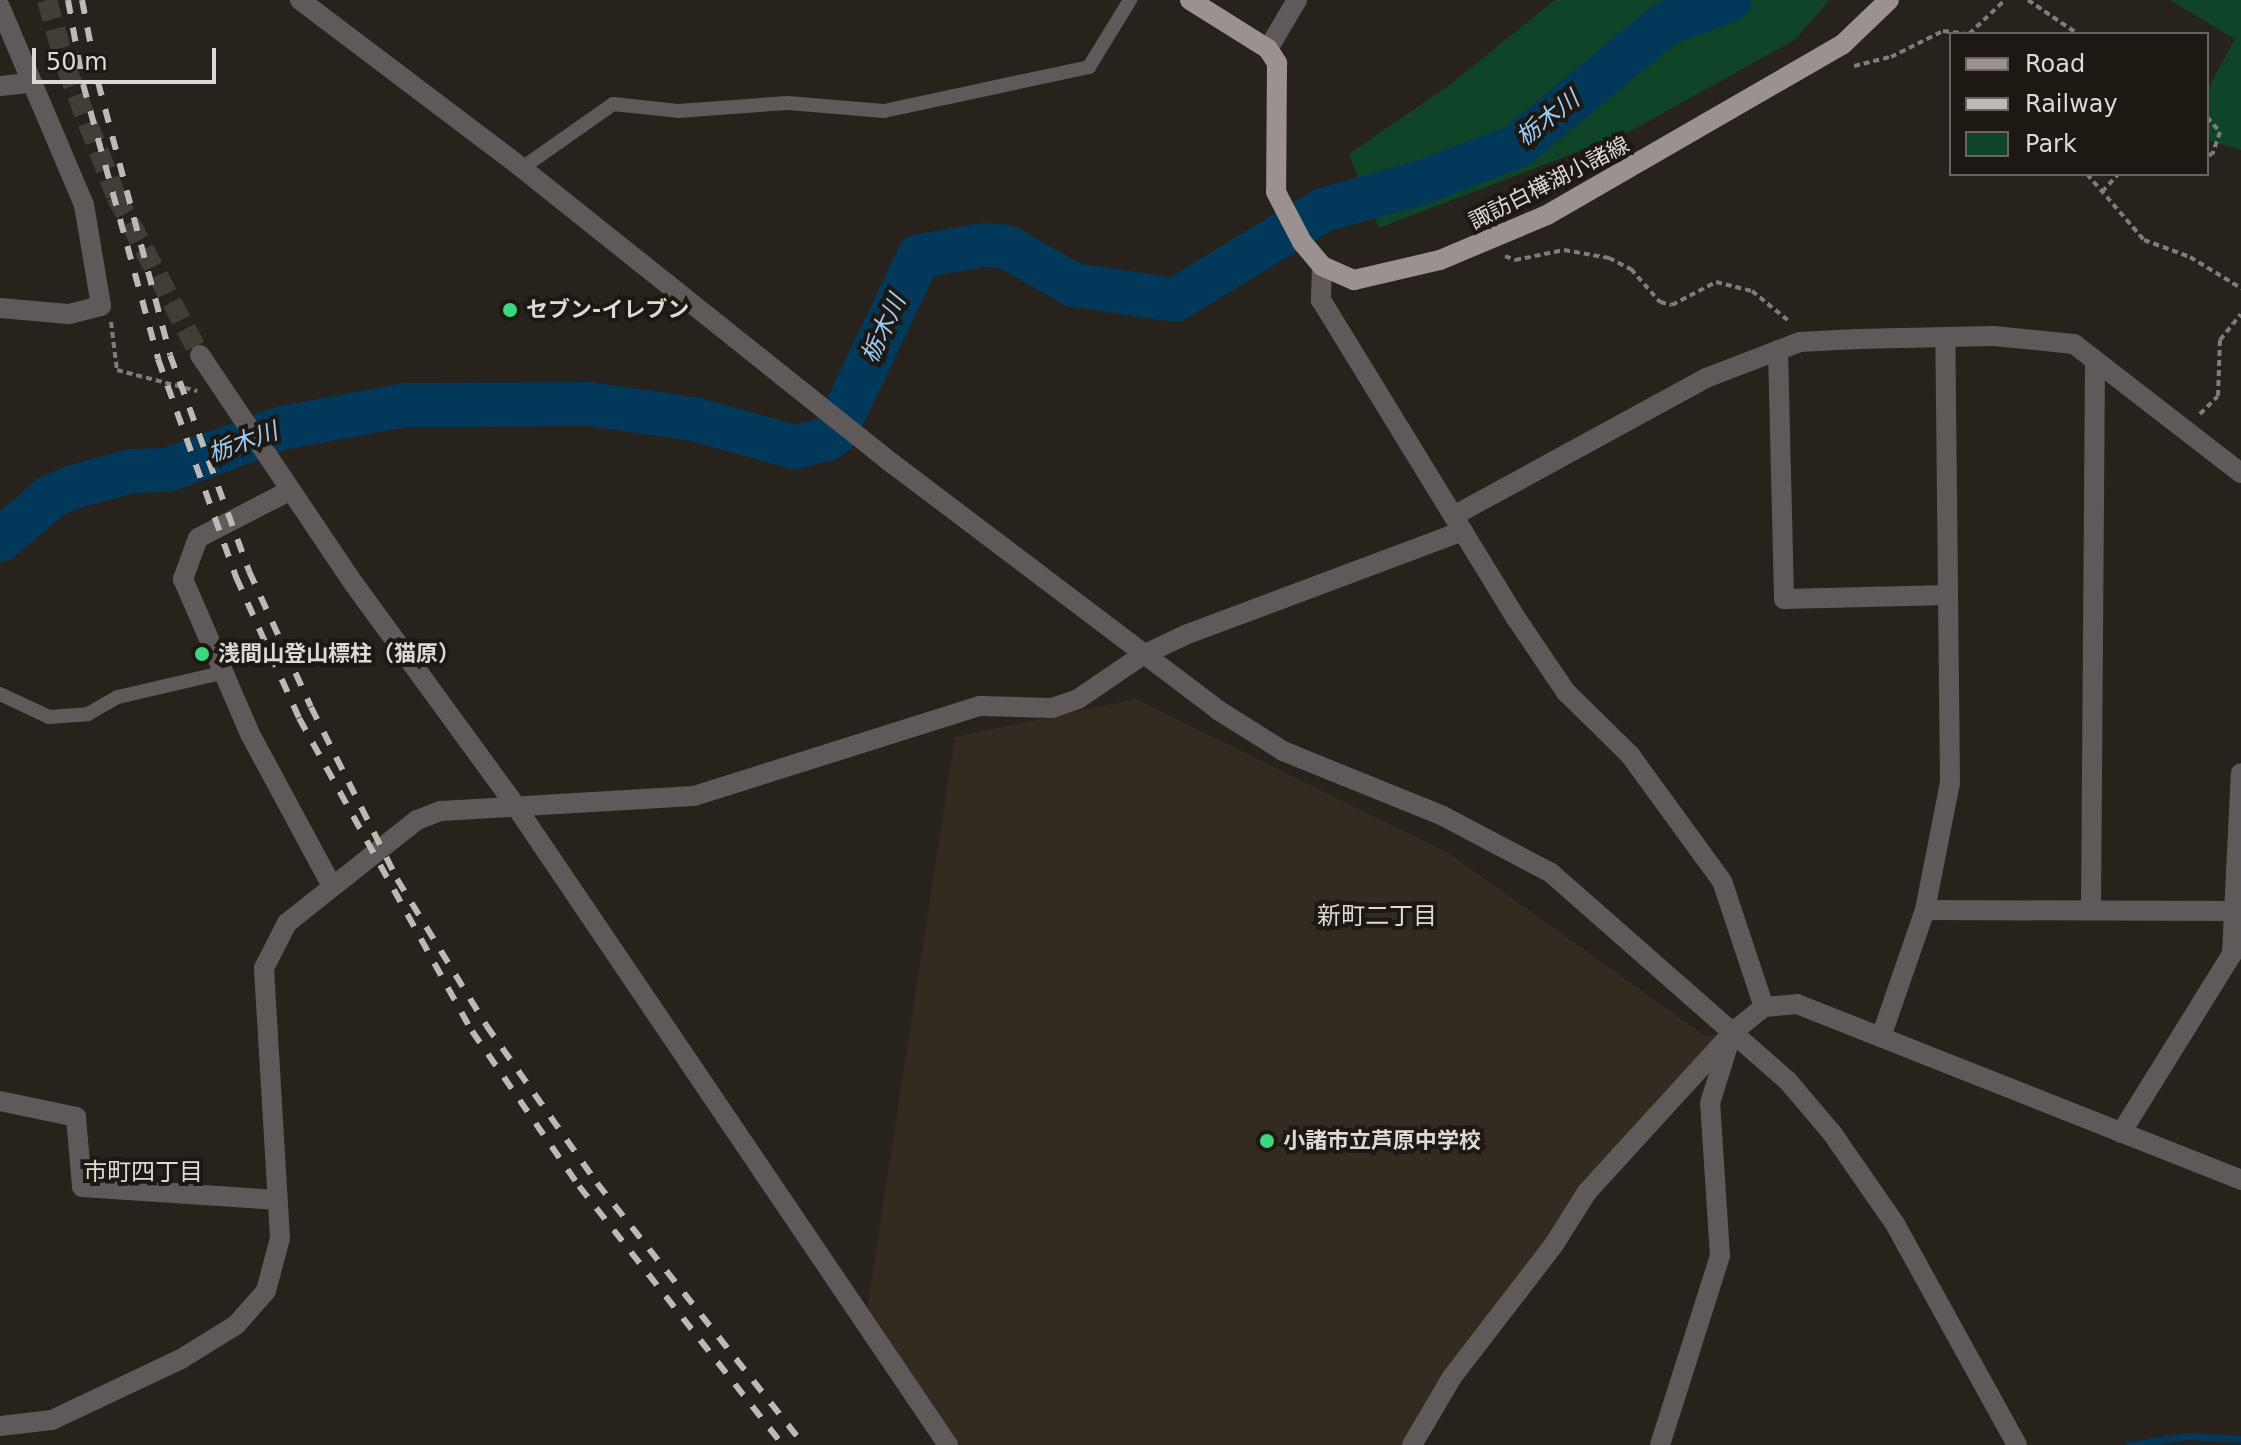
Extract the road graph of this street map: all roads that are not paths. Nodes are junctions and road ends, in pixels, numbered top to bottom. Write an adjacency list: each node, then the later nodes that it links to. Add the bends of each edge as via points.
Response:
1 (300, 0): 10 (street)
2 (1130, 0): 10 (lane, via 1089,67 884,111 788,103 678,111 613,104)
3 (1190, 0): 7 (main road)
4 (1297, 0): 7 (street)
5 (1889, 0): 11 (main road, 諏訪白樺湖小諸線, via 1828,54 1574,200 1482,246 1354,280)
6 (0, 7): 8 (street)
7 (1268, 49): 11 (main road, via 1277,63 1280,96 1276,192 1302,242)
8 (30, 83): 9 (street); 12 (street, via 84,205 101,306 68,314)
9 (0, 86)
10 (522, 168): 21 (street)
11 (1322, 266): 19 (street, via 1321,300)
12 (0, 308)
13 (1945, 339): 14 (street, via 1813,341); 16 (street, via 1994,336 2074,344); 20 (street)
14 (1778, 350): 19 (street, via 1664,399); 20 (street, via 1784,599)
15 (200, 355): 18 (street)
16 (2095, 362): 17 (street); 27 (street)
17 (2241, 473)
18 (289, 491): 22 (street, via 198,538 186,560 183,579); 25 (street)
19 (1459, 523): 21 (street); 30 (street, via 1566,692 1630,755 1722,881)
20 (1948, 595): 28 (street, via 1950,783)
21 (1141, 656): 25 (street, via 1078,699 1052,708 980,706 694,796); 31 (street, via 1283,751 1443,816 1551,873)
22 (221, 673): 23 (lane, via 118,697 88,714 49,717); 26 (street)
23 (0, 694)
24 (2241, 773): 29 (street)
25 (515, 805): 26 (street, via 441,811 417,820); 38 (street)
26 (332, 886): 36 (street, via 287,923 264,968)
27 (2091, 909): 28 (street); 29 (street)
28 (1925, 910): 32 (street)
29 (2239, 911): 34 (street, via 2232,954)
30 (1764, 1007): 31 (street); 32 (street, via 1797,1004)
31 (1733, 1032): 39 (street, via 1587,1192 1553,1246 1452,1377); 40 (street, via 1710,1103 1720,1256); 41 (street, via 1787,1080 1832,1133 1895,1224)
32 (1881, 1037): 34 (street)
33 (0, 1101): 36 (street, via 76,1117 82,1187)
34 (2121, 1133): 35 (street)
35 (2241, 1180)
36 (276, 1200): 37 (street, via 280,1238 266,1291 236,1325 181,1359 52,1420)
37 (0, 1426)
38 (948, 1445)
39 (1412, 1445)
40 (1660, 1445)
41 (2017, 1445)

